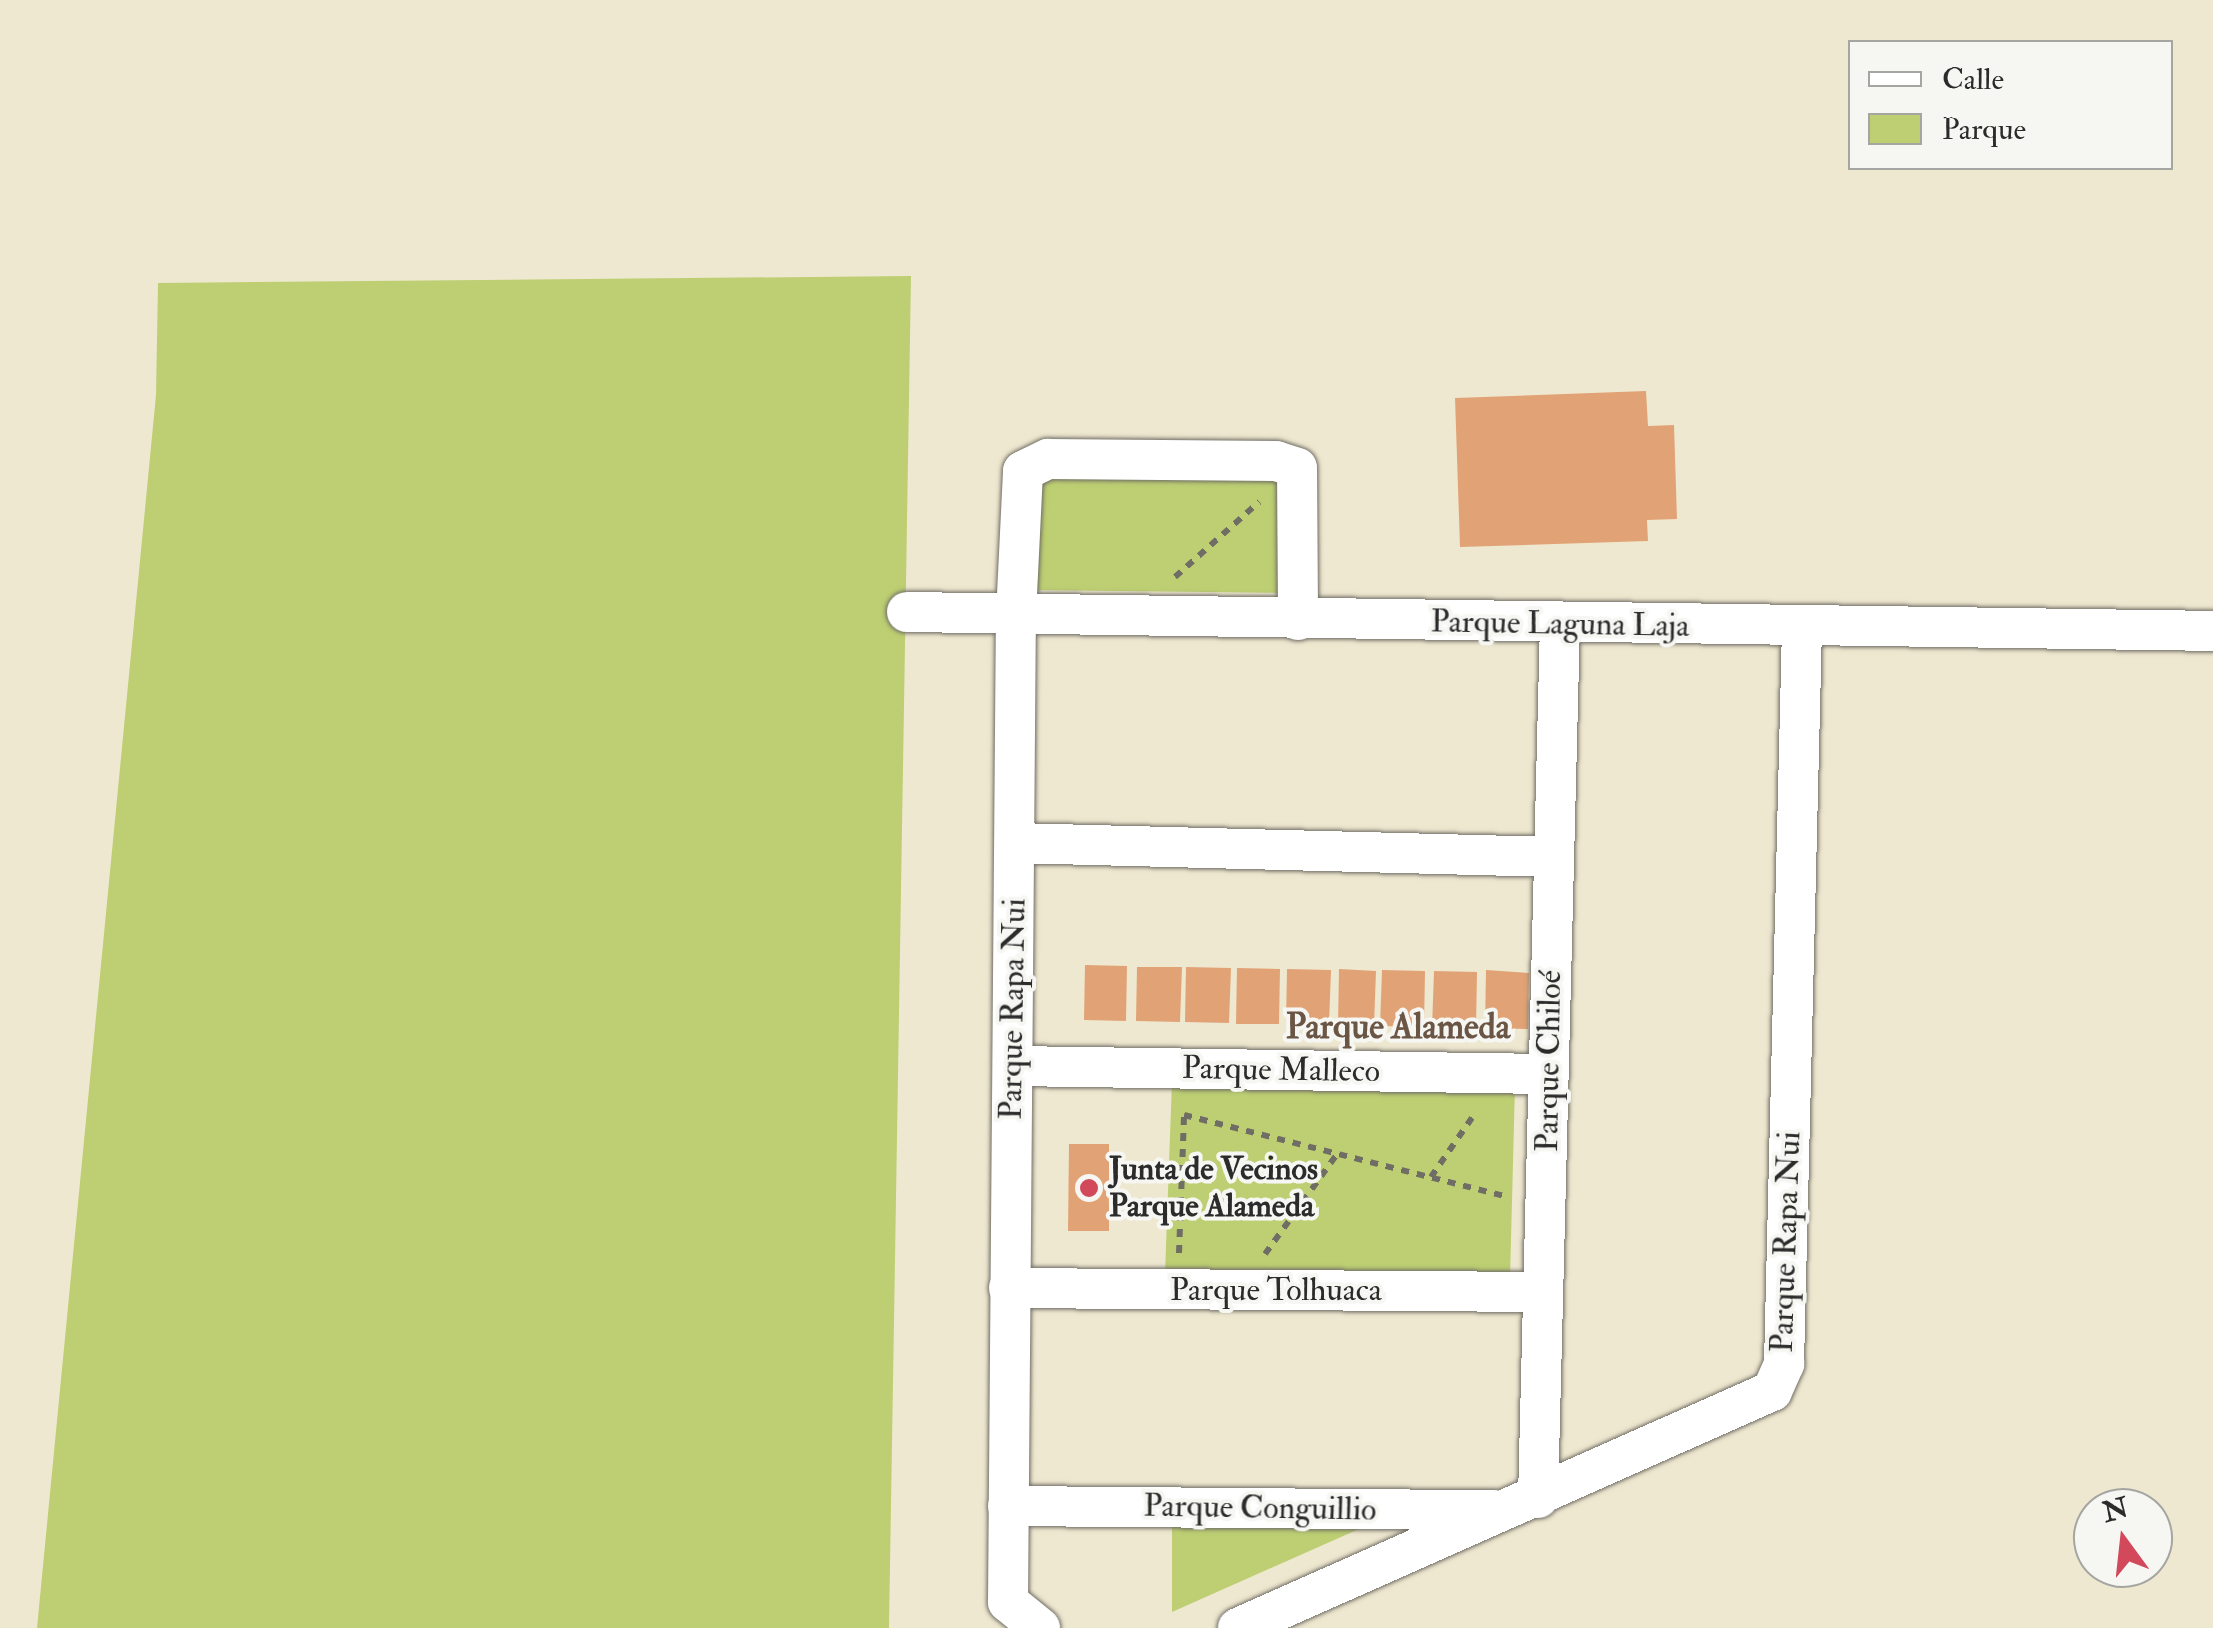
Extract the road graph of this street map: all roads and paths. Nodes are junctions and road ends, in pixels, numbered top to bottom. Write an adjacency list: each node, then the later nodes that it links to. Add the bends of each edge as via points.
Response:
1 (1297, 468): 2 (path); 4 (street, Parque Rapa Nui, via 1276,461 1048,459 1023,471); 5 (street)
2 (1168, 584)
3 (907, 612): 4 (street, Parque Laguna Laja)
4 (1016, 615): 5 (street, Parque Laguna Laja); 9 (street, Parque Rapa Nui)
5 (1298, 620): 6 (street, Parque Laguna Laja)
6 (1560, 624): 7 (street, Parque Laguna Laja); 10 (street, Parque Chiloé)
7 (1802, 628): 8 (street, Parque Laguna Laja); 23 (street, Parque Rapa Nui, via 1784,1364 1772,1390)
8 (2213, 631)
9 (1014, 843): 10 (street); 11 (street, Parque Rapa Nui)
10 (1554, 857): 14 (street, Parque Chiloé)
11 (1014, 1066): 12 (street, Parque Malleco); 19 (street, Parque Rapa Nui)
12 (1185, 1068): 13 (street, Parque Malleco); 15 (path)
13 (1502, 1074): 14 (street, Parque Malleco); 17 (path)
14 (1548, 1074): 18 (street, Parque Chiloé)
15 (1184, 1116): 16 (path); 20 (path)
16 (1337, 1154): 17 (path); 21 (path)
17 (1431, 1177): 18 (path)
18 (1545, 1207): 22 (street, Parque Chiloé)
19 (1009, 1288): 20 (street, Parque Tolhuaca); 24 (street, Parque Rapa Nui)
20 (1178, 1289): 21 (street, Parque Tolhuaca)
21 (1239, 1290): 22 (street, Parque Tolhuaca)
22 (1543, 1292): 23 (street, Parque Chiloé)
23 (1525, 1504): 24 (street, Parque Conguillio); 26 (street, Parque Rapa Nui)
24 (1008, 1506): 25 (street, Parque Rapa Nui, via 1008,1602)
25 (1023, 1623)
26 (1238, 1628)

